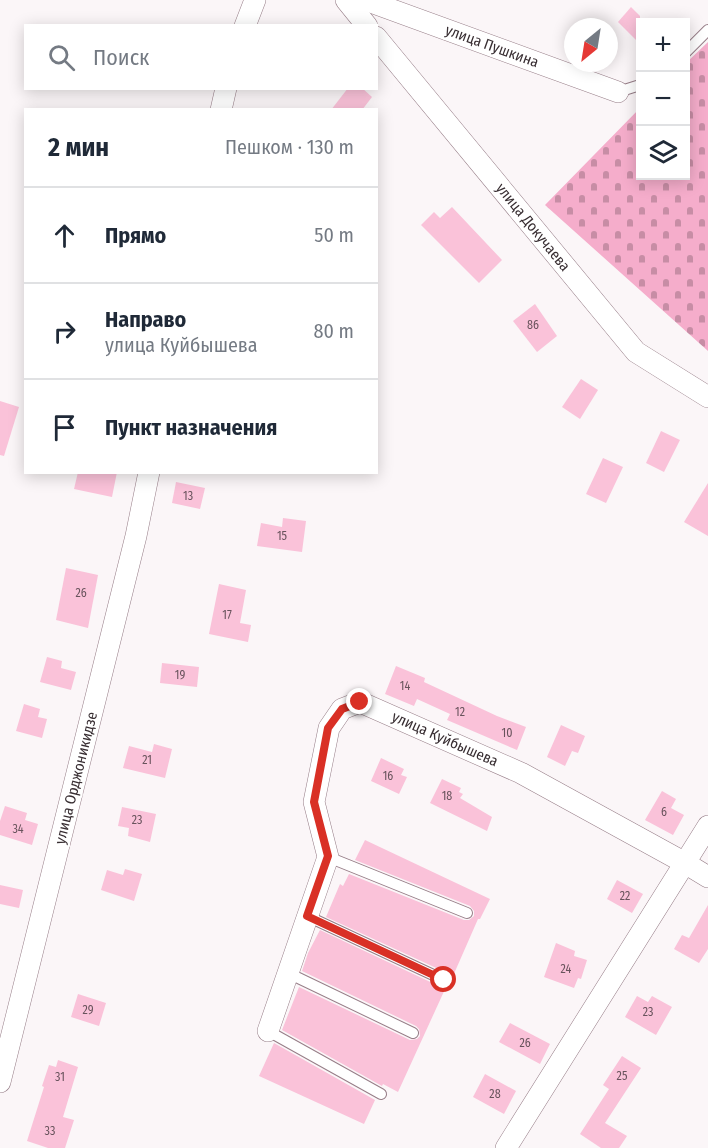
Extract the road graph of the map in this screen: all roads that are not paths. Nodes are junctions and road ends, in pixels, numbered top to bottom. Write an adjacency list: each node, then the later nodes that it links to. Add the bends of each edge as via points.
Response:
1 (255, 0): 4 (street)
2 (346, 0): 5 (street)
3 (365, 0): 11 (street, улица Пушкина)
4 (246, 24)
5 (365, 24)
6 (708, 30): 8 (lane)
7 (378, 39): 13 (street, улица Докучаева, via 636,352)
8 (690, 48)
9 (636, 86): 11 (lane)
10 (226, 90): 12 (street)
11 (618, 92)
12 (221, 108)
13 (708, 397)
14 (149, 474): 25 (street, улица Орджоникидзе)
15 (708, 826): 17 (street)
16 (328, 856): 17 (street, улица Куйбышева, via 314,802 328,728 342,709 360,702 521,773); 19 (lane); 20 (street)
17 (685, 863): 18 (street, улица Куйбышева); 27 (street)
18 (708, 877)
19 (467, 913)
20 (307, 916): 21 (street); 22 (lane)
21 (288, 973): 23 (street); 24 (lane)
22 (444, 980)
23 (268, 1031): 26 (lane)
24 (413, 1033)
25 (0, 1082)
26 (381, 1094)
27 (506, 1148)

